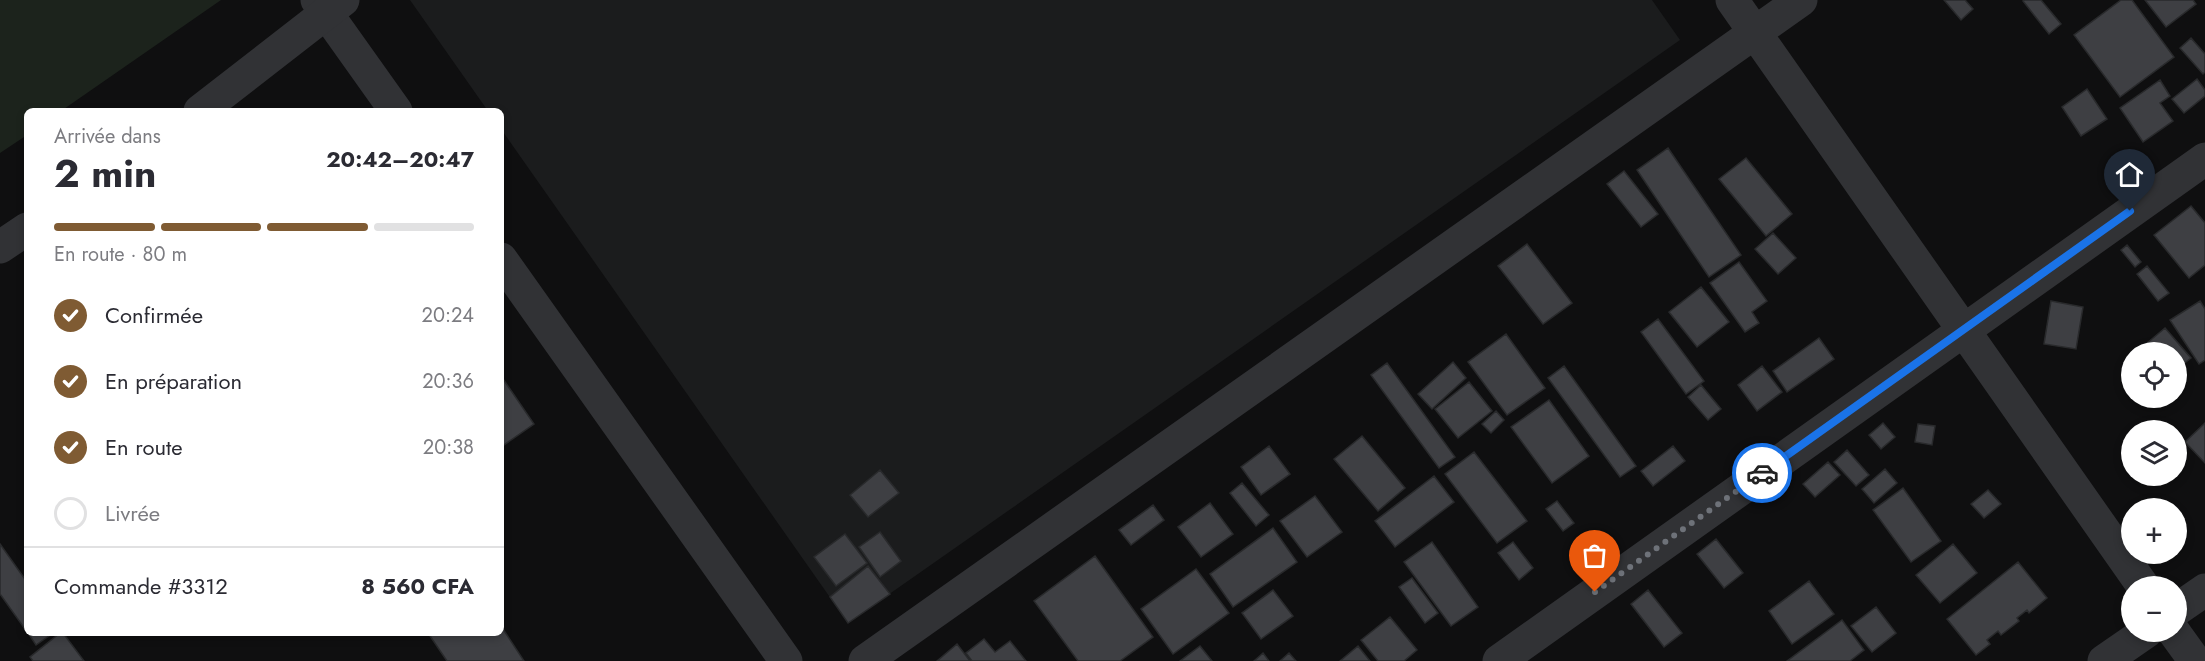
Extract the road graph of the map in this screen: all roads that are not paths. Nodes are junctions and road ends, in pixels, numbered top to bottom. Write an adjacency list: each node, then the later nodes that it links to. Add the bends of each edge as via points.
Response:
1 (1732, 0): 4 (street)
2 (1801, 0): 4 (street)
3 (329, 4): 5 (street); 6 (street)
4 (1754, 32): 11 (street); 18 (street)
5 (204, 108)
6 (394, 108)
7 (2205, 159): 11 (street)
8 (24, 231): 9 (street)
9 (0, 247)
10 (504, 263): 17 (street)
11 (1963, 329): 12 (street); 19 (street)
12 (2136, 576)
13 (2205, 590): 14 (street)
14 (2187, 602)
15 (2132, 642): 20 (street)
16 (2181, 642): 21 (street)
17 (786, 661)
18 (865, 661)
19 (1499, 661)
20 (2104, 661)
21 (2195, 661)

